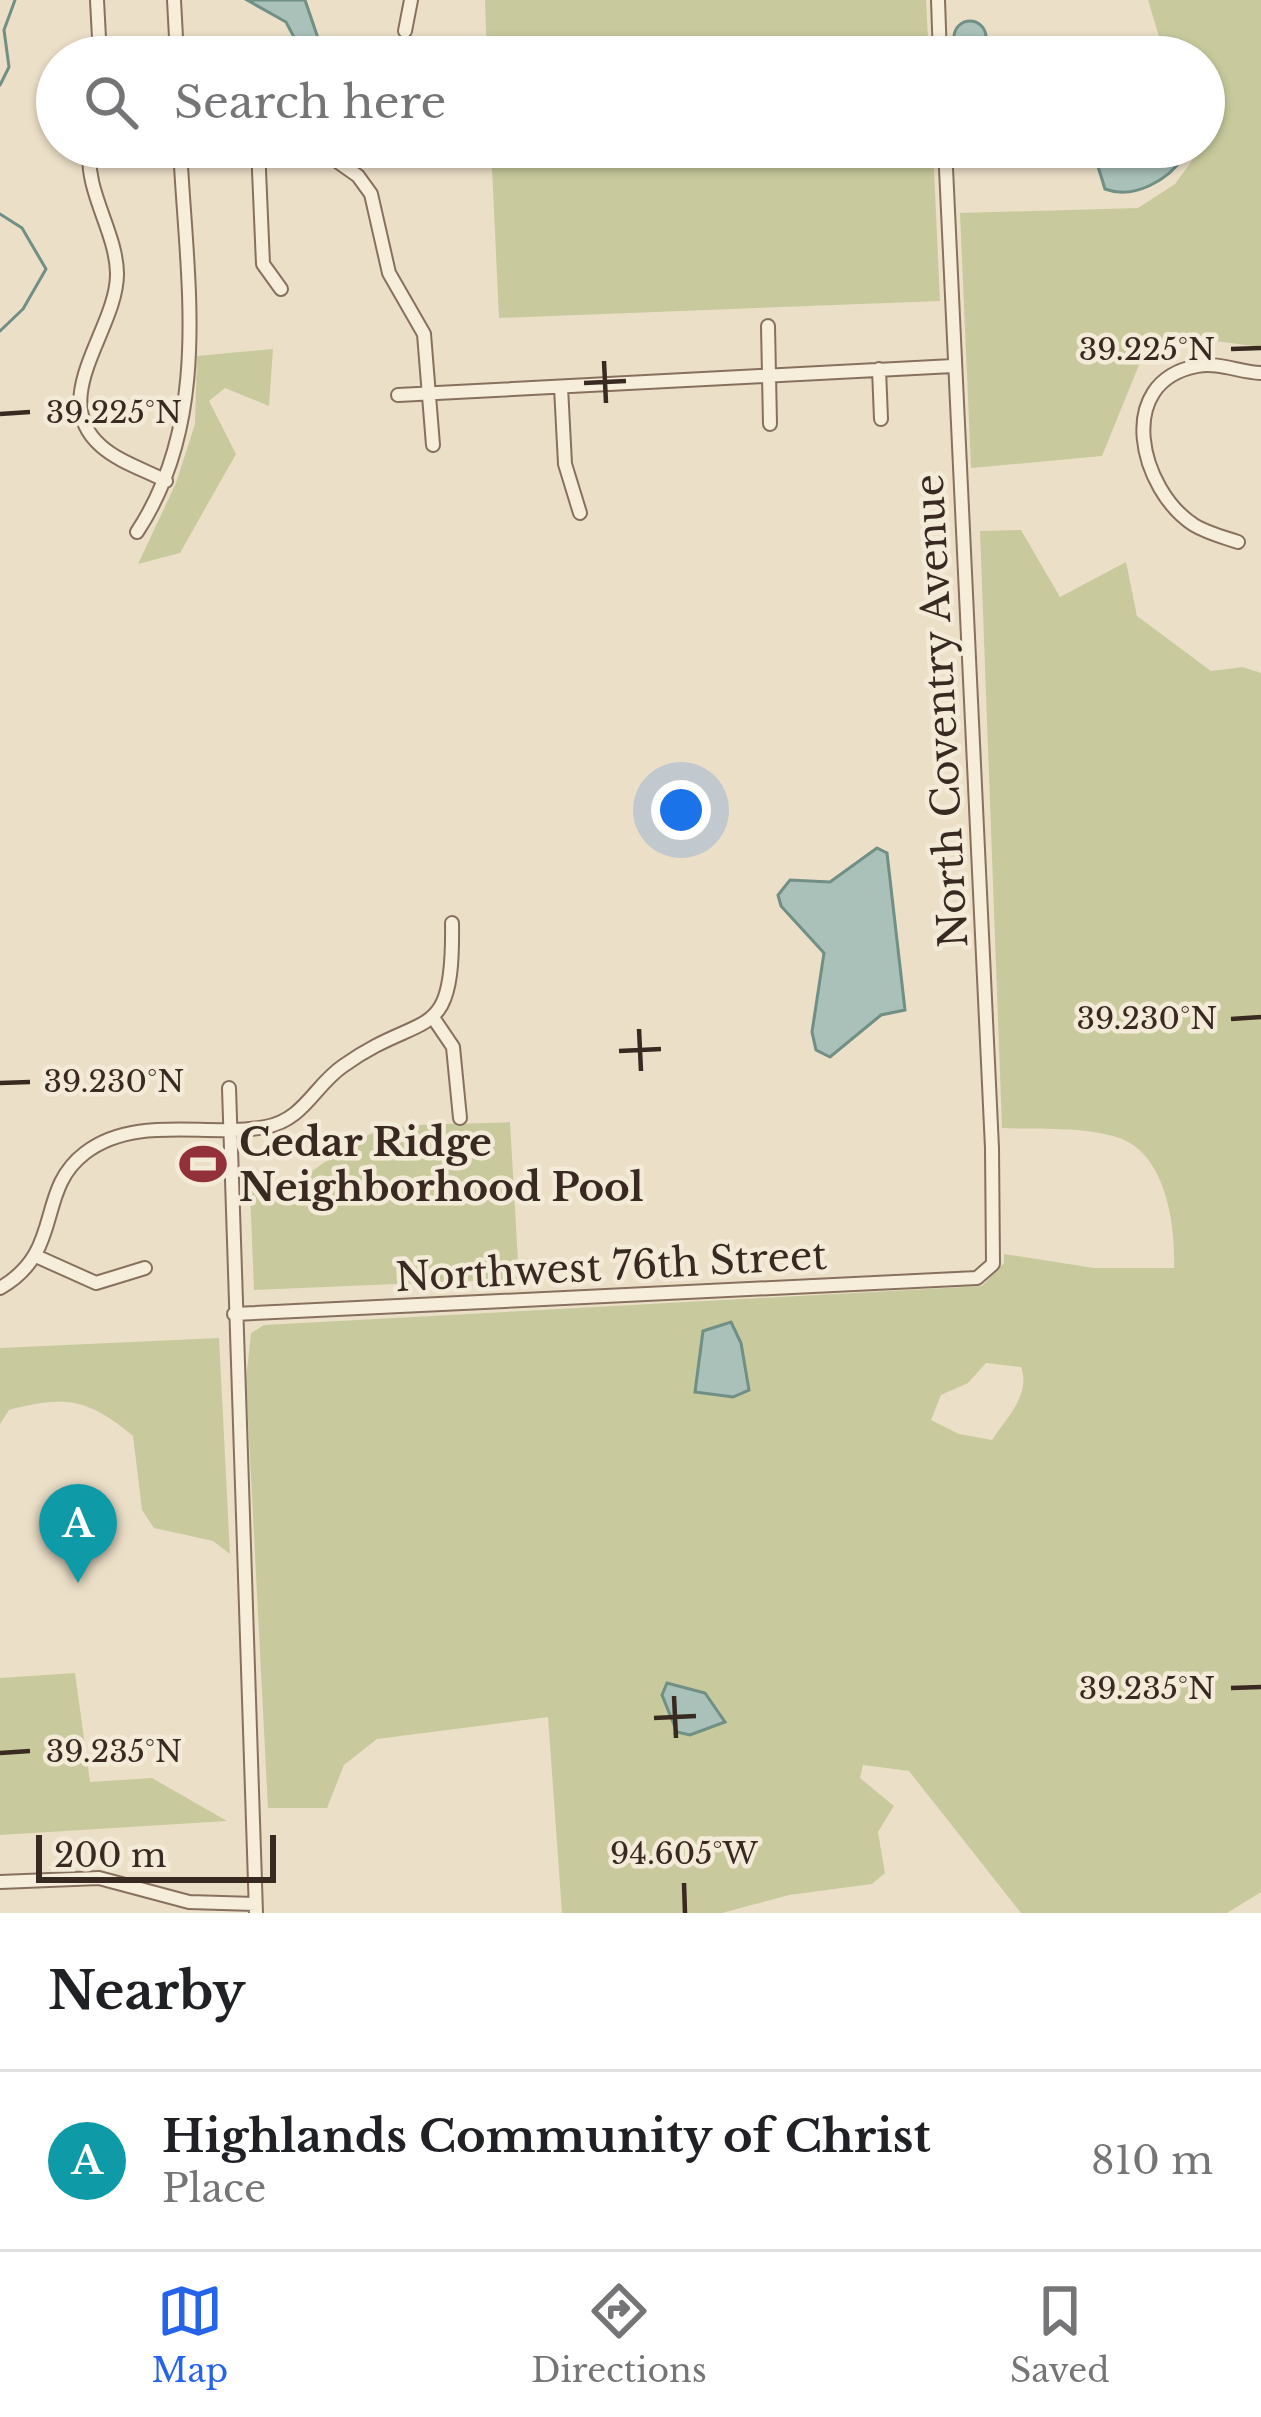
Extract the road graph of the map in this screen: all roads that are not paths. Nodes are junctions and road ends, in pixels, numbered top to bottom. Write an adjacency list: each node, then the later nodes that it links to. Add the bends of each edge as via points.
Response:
1 (97, 0): 6 (street)
2 (174, 0): 7 (street)
3 (411, 0): 5 (street)
4 (938, 0): 8 (street)
5 (405, 31)
6 (99, 36)
7 (176, 36)
8 (939, 36)
9 (92, 168): 26 (street, via 117,272 112,315 81,380 80,406 97,443)
10 (182, 168): 26 (street, via 188,405)
11 (259, 168): 14 (street, via 263,264)
12 (347, 168): 21 (street, via 370,194 389,273 424,334)
13 (946, 168): 16 (street, North Coventry Avenue)
14 (281, 289)
15 (767, 326): 18 (street)
16 (953, 366): 17 (street); 37 (street, North Coventry Avenue, via 992,1148 995,1253)
17 (879, 369): 18 (street); 23 (street)
18 (768, 374): 20 (street); 24 (street)
19 (1261, 374): 29 (street, via 1221,365 1176,373 1144,415 1143,452 1167,497 1194,524)
20 (561, 387): 21 (street); 27 (street, via 565,464)
21 (430, 394): 22 (street); 25 (street)
22 (398, 395)
23 (881, 419)
24 (770, 424)
25 (433, 445)
26 (166, 482): 28 (street)
27 (580, 513)
28 (137, 532)
29 (1238, 542)
30 (452, 922): 31 (street, via 451,988)
31 (434, 1018): 33 (street, via 453,1048); 34 (street, via 338,1068 296,1114)
32 (229, 1088): 34 (street)
33 (460, 1118)
34 (230, 1130): 35 (street, via 136,1131 85,1153 61,1186); 39 (street)
35 (38, 1257): 36 (street, via 96,1283); 38 (street)
36 (146, 1268)
37 (988, 1271): 39 (street, Northwest 76th Street, via 977,1278)
38 (0, 1288)
39 (234, 1314): 41 (street)
40 (0, 1882): 41 (street, via 99,1878)
41 (255, 1909)

